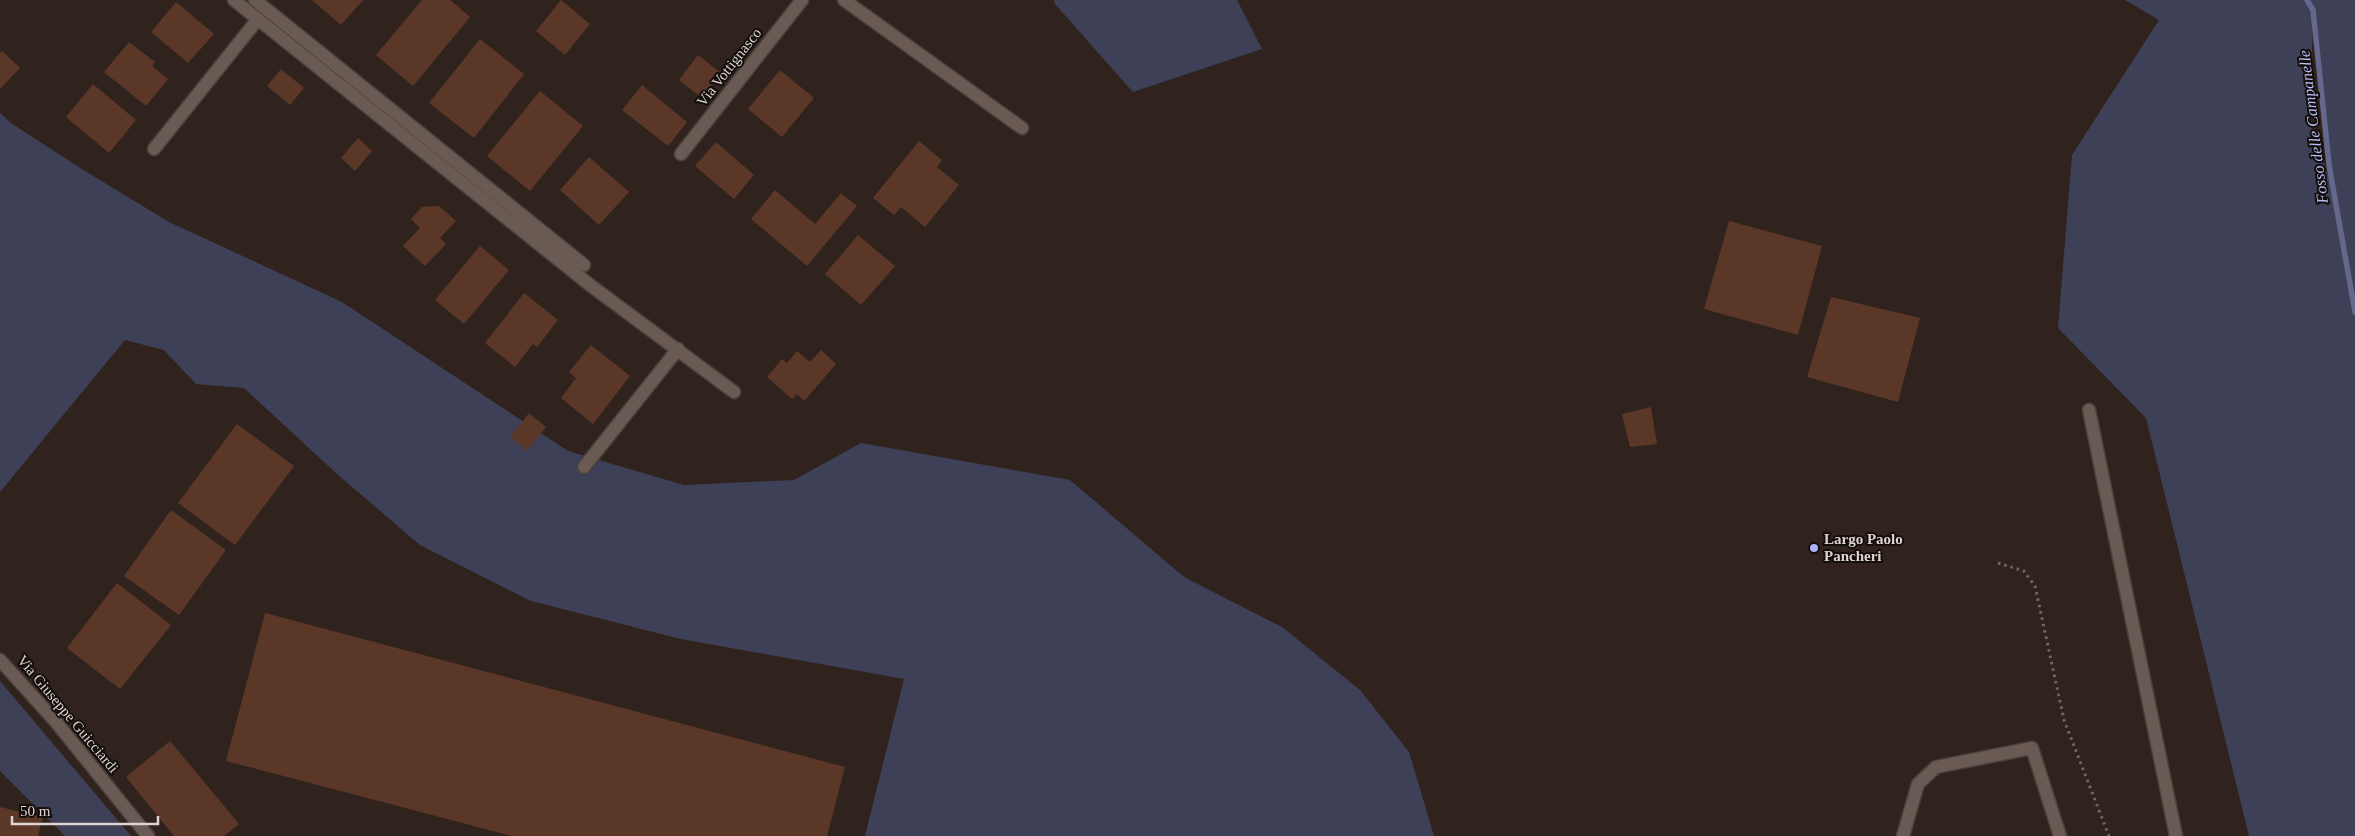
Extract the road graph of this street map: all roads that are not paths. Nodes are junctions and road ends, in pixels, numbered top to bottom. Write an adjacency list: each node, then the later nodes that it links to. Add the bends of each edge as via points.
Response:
1 (234, 0): 5 (street)
2 (255, 0): 9 (street)
3 (802, 0): 8 (street, Via Vottignasco)
4 (844, 0): 6 (street)
5 (258, 19): 7 (street); 10 (street, via 590,285)
6 (1022, 128)
7 (154, 149)
8 (681, 154)
9 (584, 264)
10 (678, 349): 11 (street); 13 (street)
11 (734, 392)
12 (2089, 410): 18 (street)
13 (584, 467)
14 (0, 660): 15 (street, Via Giuseppe Guicciardi, via 56,722)
15 (148, 836)
16 (1903, 836): 17 (street, via 1918,784 1936,768 2032,748)
17 (2060, 836)
18 (2176, 836)

